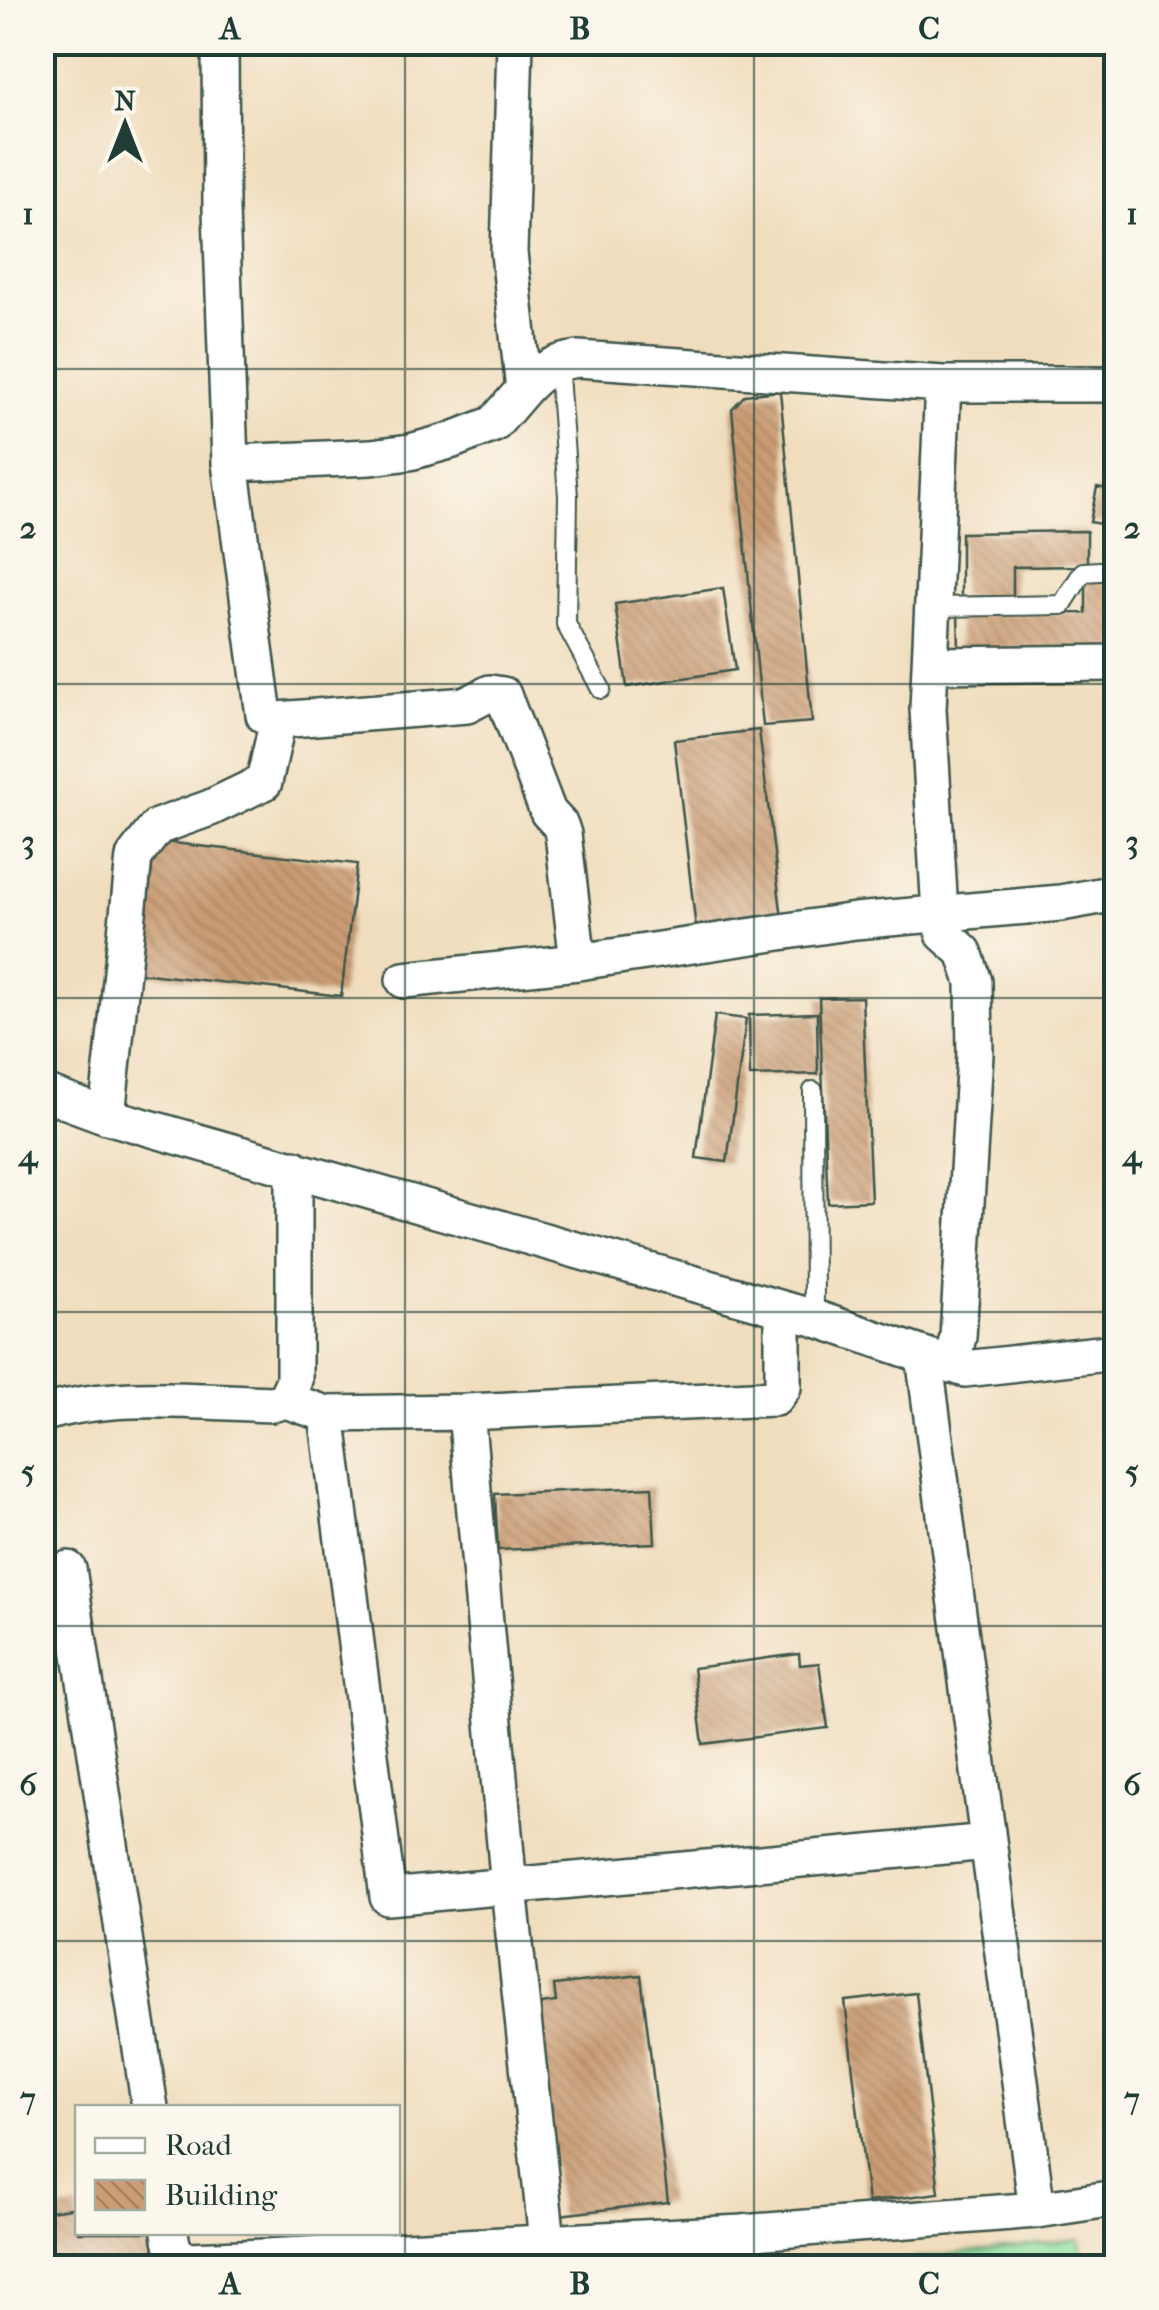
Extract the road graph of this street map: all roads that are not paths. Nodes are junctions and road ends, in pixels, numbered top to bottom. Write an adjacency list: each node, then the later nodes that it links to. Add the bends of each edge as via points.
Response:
1 (220, 42): 7 (street)
2 (515, 42): 6 (street, via 509,253)
3 (558, 362): 4 (street); 6 (street); 12 (lane, via 568,496 566,624)
4 (943, 384): 5 (street); 9 (street)
5 (1116, 384)
6 (524, 389): 7 (street, via 494,424 410,452)
7 (230, 463): 13 (street, via 261,704 264,715)
8 (1116, 570): 9 (lane, via 1083,572 1062,606)
9 (936, 607): 11 (street)
10 (1116, 662): 11 (street)
11 (930, 665): 15 (street)
12 (601, 689)
13 (278, 720): 16 (street, via 467,705 490,693 504,695 548,812 560,825); 20 (street, via 264,782 157,827 134,857)
14 (1116, 893): 15 (street)
15 (940, 913): 16 (street); 24 (street, via 944,934 971,969 975,1037 958,1338)
16 (578, 962): 17 (street)
17 (404, 980)
18 (813, 1091): 22 (lane)
19 (42, 1092): 20 (street)
20 (107, 1116): 21 (street)
21 (294, 1168): 22 (street); 25 (street, via 294,1380)
22 (799, 1314): 24 (street); 26 (street, via 783,1387 774,1398)
23 (1116, 1352): 24 (street, via 976,1368)
24 (938, 1361): 30 (street)
25 (284, 1400): 27 (street, via 80,1405); 28 (street)
26 (466, 1412): 28 (street); 31 (street)
27 (42, 1414)
28 (327, 1414): 31 (street, via 386,1891 392,1899)
29 (68, 1569): 32 (street)
30 (988, 1842): 31 (street); 34 (street)
31 (509, 1888): 36 (street)
32 (150, 2105)
33 (1116, 2198): 34 (street)
34 (1037, 2210): 37 (street)
35 (171, 2235): 38 (street, via 177,2256 188,2260)
36 (547, 2241): 37 (street); 38 (street)
37 (743, 2250)
38 (266, 2262)

